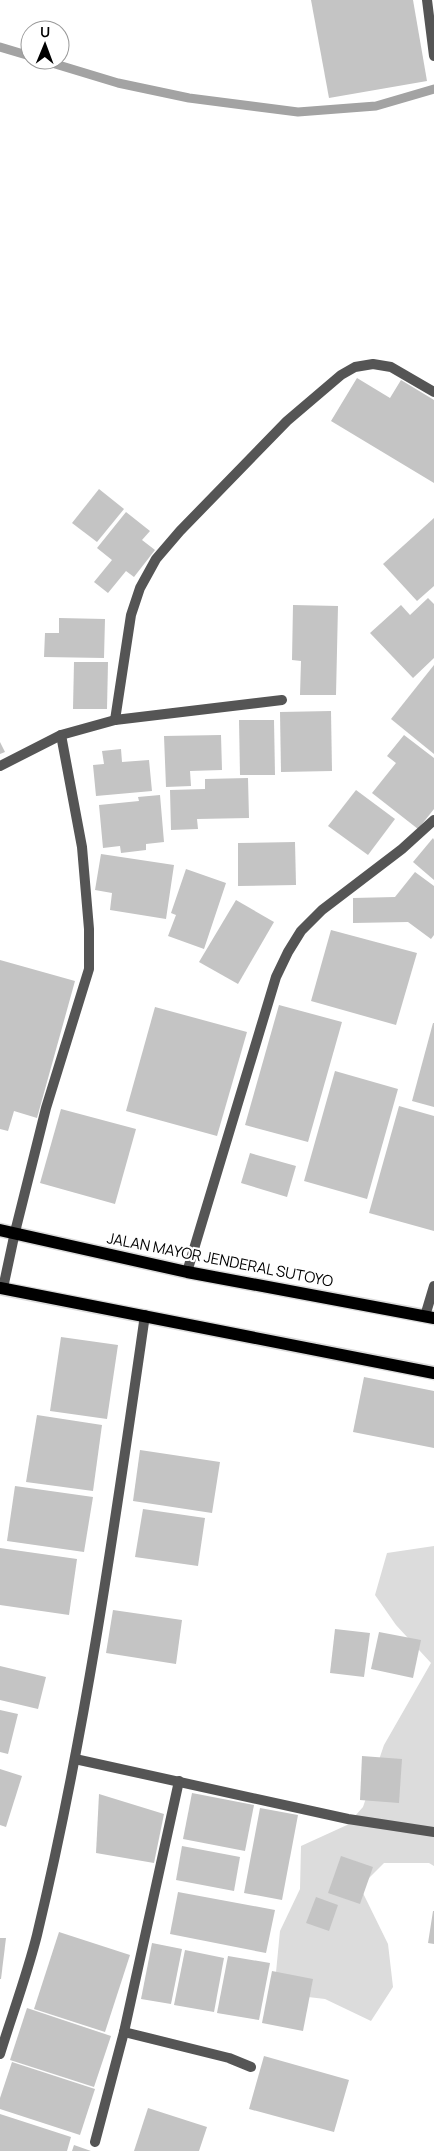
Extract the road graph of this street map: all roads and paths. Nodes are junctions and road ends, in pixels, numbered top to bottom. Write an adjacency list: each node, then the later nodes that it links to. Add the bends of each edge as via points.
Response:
1 (427, 0): 2 (street)
2 (434, 56)
3 (434, 392): 5 (street, via 391,367 373,364 356,367 341,375 287,421 180,531 156,559 140,588 131,615)
4 (282, 700): 5 (street)
5 (115, 720): 6 (street)
6 (60, 735): 7 (street); 10 (street, via 82,847 89,968 46,1108)
7 (0, 766)
8 (434, 820): 11 (street, via 402,849 322,910 301,931 288,952 276,977)
9 (0, 1230): 10 (main road, JALAN MAYOR JENDERAL SUTOYO)
10 (15, 1232): 11 (main road, JALAN MAYOR JENDERAL SUTOYO); 13 (street)
11 (187, 1272): 15 (main road, JALAN MAYOR JENDERAL SUTOYO)
12 (434, 1286): 15 (street)
13 (2, 1288): 14 (main road)
14 (145, 1315): 16 (main road); 17 (street)
15 (430, 1317)
16 (434, 1373)
17 (75, 1759): 18 (street); 21 (street, via 36,1936)
18 (179, 1781): 19 (street, via 348,1819); 20 (street)
19 (434, 1832)
20 (124, 2032): 22 (street, via 229,2058); 23 (street)
21 (0, 2054)
22 (251, 2067)
23 (95, 2142)

